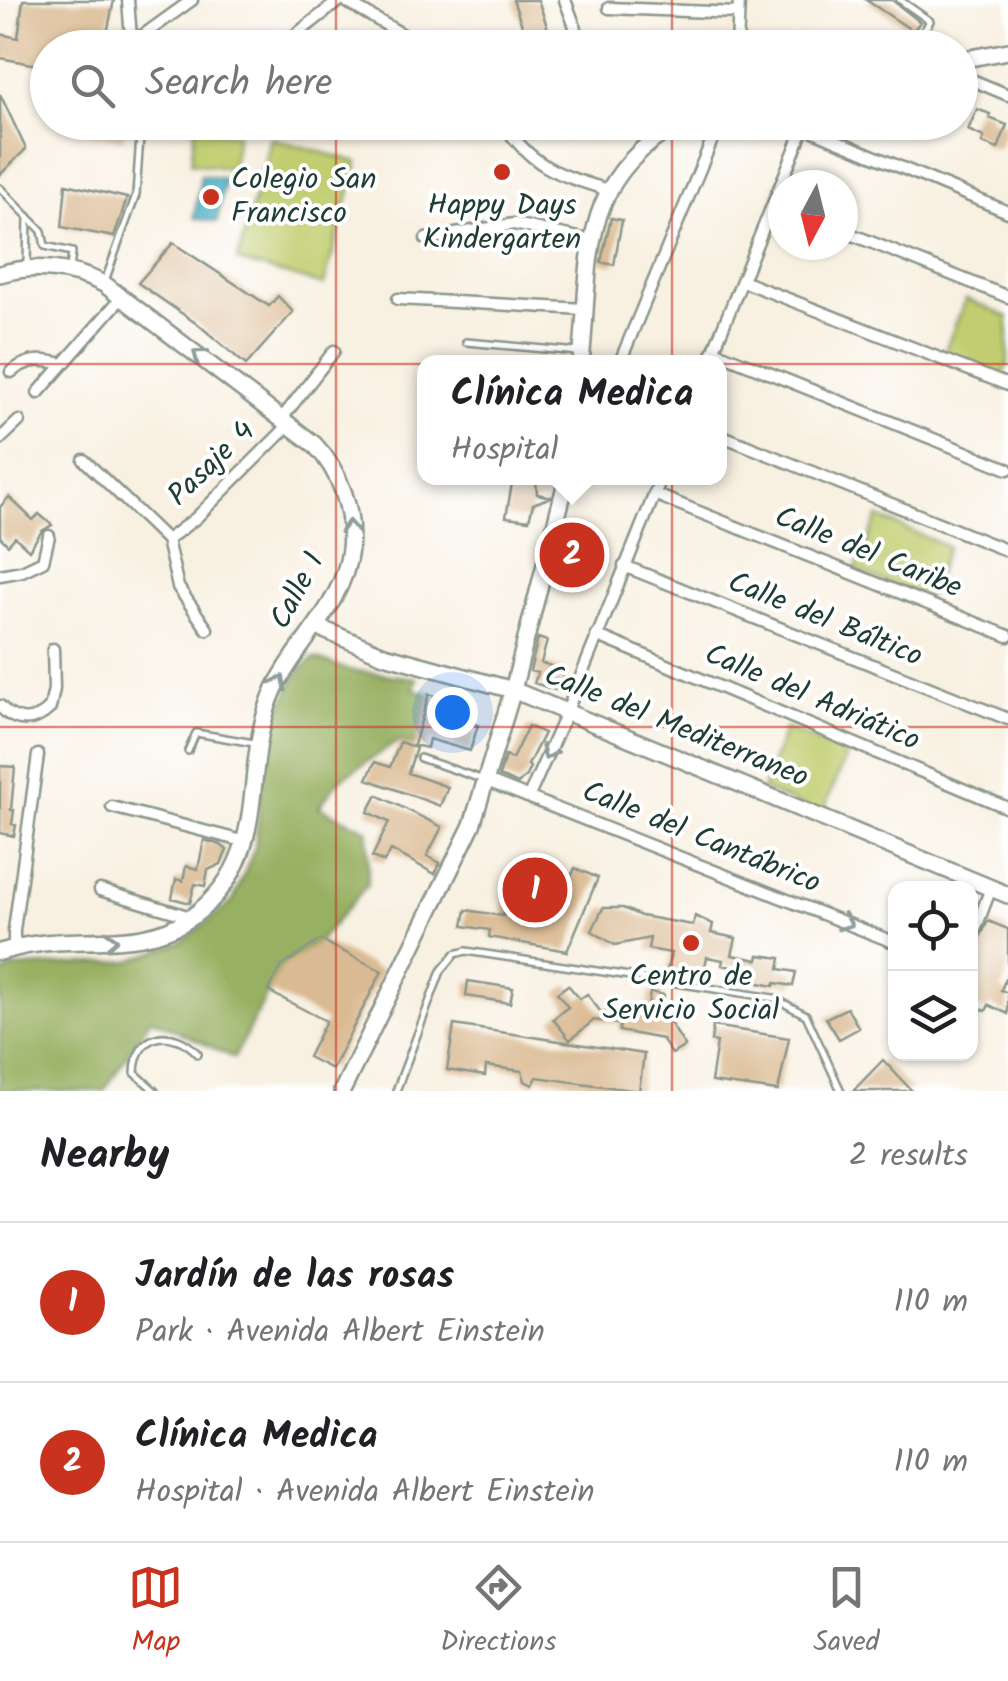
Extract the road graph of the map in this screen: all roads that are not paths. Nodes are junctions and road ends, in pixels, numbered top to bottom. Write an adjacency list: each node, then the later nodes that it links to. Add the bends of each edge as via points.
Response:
1 (128, 0): 9 (street)
2 (192, 0): 10 (street)
3 (342, 0): 11 (street); 12 (street)
4 (565, 0): 13 (street)
5 (739, 0): 8 (street)
6 (900, 0): 15 (lane, via 930,20)
7 (609, 8): 8 (street)
8 (738, 13): 14 (street)
9 (131, 30)
10 (150, 30)
11 (303, 30)
12 (394, 30)
13 (576, 30)
14 (738, 30)
15 (924, 30)
16 (1008, 51): 17 (street)
17 (978, 57)
18 (978, 82): 19 (street)
19 (1008, 94)
20 (139, 140): 39 (lane, via 136,195)
21 (514, 140): 28 (street, via 558,175)
22 (651, 140): 28 (street)
23 (712, 140): 48 (street)
24 (800, 140): 26 (street)
25 (842, 140): 29 (street)
26 (790, 170)
27 (0, 188): 30 (lane)
28 (608, 190): 34 (street)
29 (1008, 212)
30 (28, 216): 35 (lane); 36 (lane, via 45,246 72,252)
31 (768, 227): 38 (street)
32 (858, 237): 41 (street)
33 (426, 239): 34 (street, via 514,224)
34 (592, 241): 43 (street)
35 (27, 268): 36 (street, Calle 1); 37 (street, Calle 1)
36 (70, 272): 39 (street, Calle 1)
37 (1, 273)
38 (742, 280): 49 (street); 53 (street)
39 (104, 284): 40 (street, Calle 1)
40 (122, 297): 51 (street); 55 (street, Calle 1, one-way to 40)
41 (1008, 297)
42 (398, 299): 43 (street)
43 (585, 309): 47 (street)
44 (466, 342): 46 (lane)
45 (334, 351): 55 (street, Pasaje 4)
46 (560, 355)
47 (582, 355)
48 (623, 355)
49 (713, 355)
50 (727, 363): 60 (street)
51 (64, 364): 52 (street, via 42,358); 54 (street)
52 (11, 372)
53 (1008, 385)
54 (38, 392)
55 (287, 420): 65 (street, Pasaje 4); 70 (street, Calle 1, one-way to 55, via 348,560 350,524 328,460)
56 (19, 421): 58 (street)
57 (727, 438): 66 (street)
58 (0, 440)
59 (84, 460): 65 (street, Pasaje 4)
60 (1008, 469)
61 (564, 485): 74 (street)
62 (658, 485): 63 (street)
63 (654, 494): 67 (street); 72 (street, Calle del Caribe)
64 (50, 536): 68 (street, via 43,560)
65 (167, 540): 69 (street, Pasaje 4, via 178,586)
66 (1008, 551)
67 (624, 566): 71 (street); 77 (street, Calle del Báltico)
68 (0, 575)
69 (207, 628)
70 (318, 628): 74 (street, Calle del Mediterraneo, via 384,656); 78 (street, Calle 1, one-way to 70, via 274,691)
71 (596, 634): 76 (street); 85 (street, Calle del Adriático)
72 (1008, 636)
73 (53, 649): 75 (street, via 53,699 44,714 21,720)
74 (513, 690): 76 (street, Calle del Mediterraneo); 82 (street)
75 (0, 706)
76 (567, 711): 83 (street, one-way to 83); 87 (street, Calle del Mediterraneo)
77 (1008, 719)
78 (257, 744): 79 (lane, via 196,733); 86 (street, Calle 1)
79 (188, 751)
80 (38, 755): 93 (street, via 14,930)
81 (420, 758): 82 (lane)
82 (487, 782): 83 (street, Calle del Cantábrico); 96 (street)
83 (529, 796): 92 (street, Calle del Cantábrico, one-way to 92)
84 (112, 807): 86 (street)
85 (1008, 808)
86 (246, 842): 90 (street, Calle 1, via 225,885)
87 (992, 888): 89 (street, Calle del Mediterraneo); 91 (street)
88 (100, 890): 90 (street)
89 (1008, 895)
90 (192, 917): 93 (street, Calle 1, one-way to 90, via 136,938)
91 (978, 922)
92 (888, 940)
93 (3, 951)
94 (198, 1054): 95 (lane, via 174,1037 158,1036 145,1045 135,1058 135,1073)
95 (156, 1091)
96 (342, 1091)
97 (396, 1091): 98 (lane, via 441,971 466,951 793,1005 806,1014)
98 (841, 1091)

